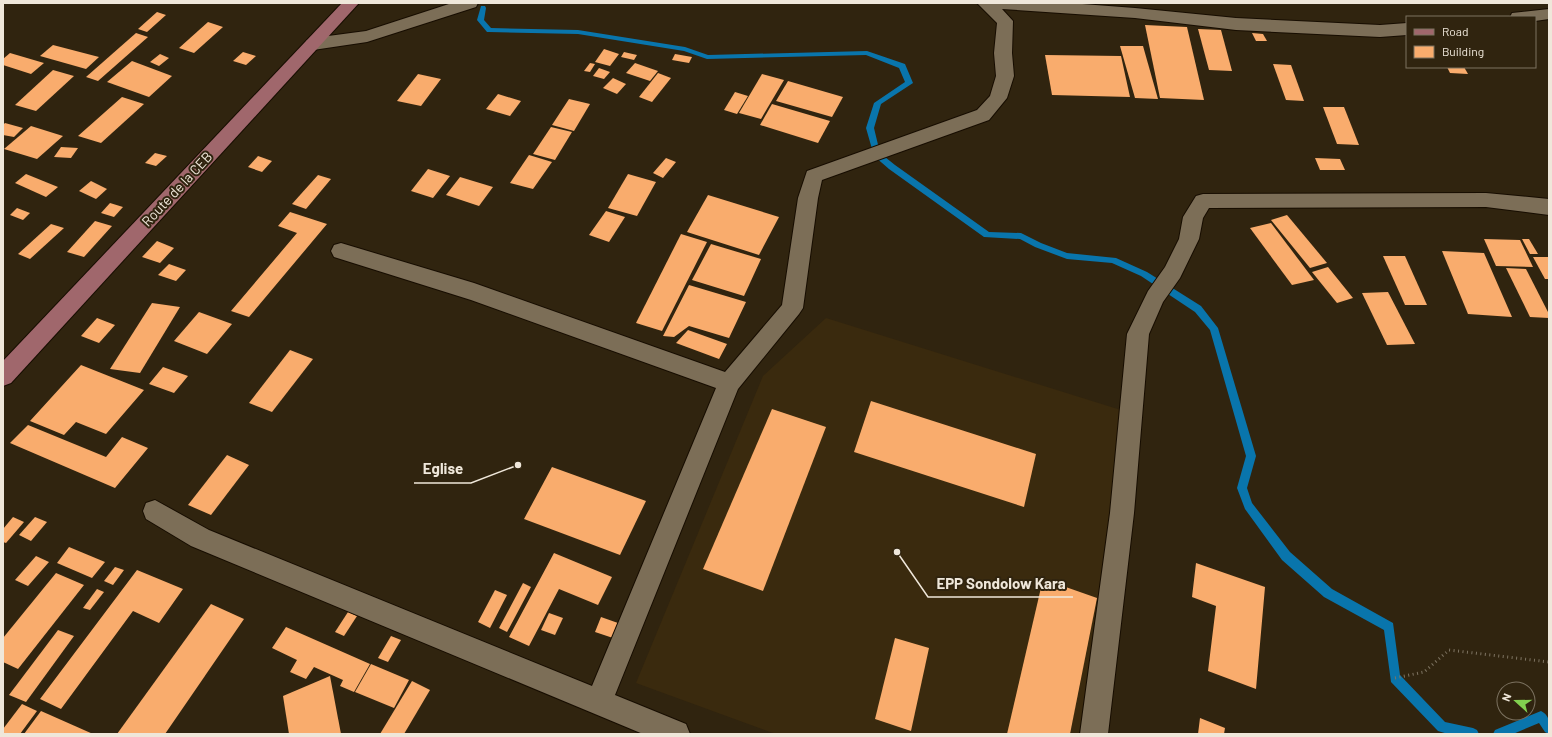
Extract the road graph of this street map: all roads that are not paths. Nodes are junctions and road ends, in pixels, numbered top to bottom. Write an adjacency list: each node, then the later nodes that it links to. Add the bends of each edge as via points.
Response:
1 (352, 3): 8 (main road, Route de la CEB)
2 (470, 3): 8 (street, via 367,36)
3 (985, 3): 12 (street, via 1005,22 1002,53 1005,76 998,98 983,115 814,176 808,198 792,308)
4 (991, 3): 7 (street, via 1236,24 1380,31)
5 (1549, 14): 6 (street)
6 (1528, 16)
7 (1406, 28)
8 (313, 44): 11 (main road, Route de la CEB)
9 (1549, 207): 16 (street, via 1486,200 1203,201 1193,217 1189,239 1173,272 1154,297 1138,334 1122,513)
10 (341, 252): 12 (street, via 474,292)
11 (3, 376)
12 (729, 383): 14 (street)
13 (155, 511): 14 (street, via 200,538)
14 (599, 702): 15 (street)
15 (676, 734)
16 (1094, 734)

